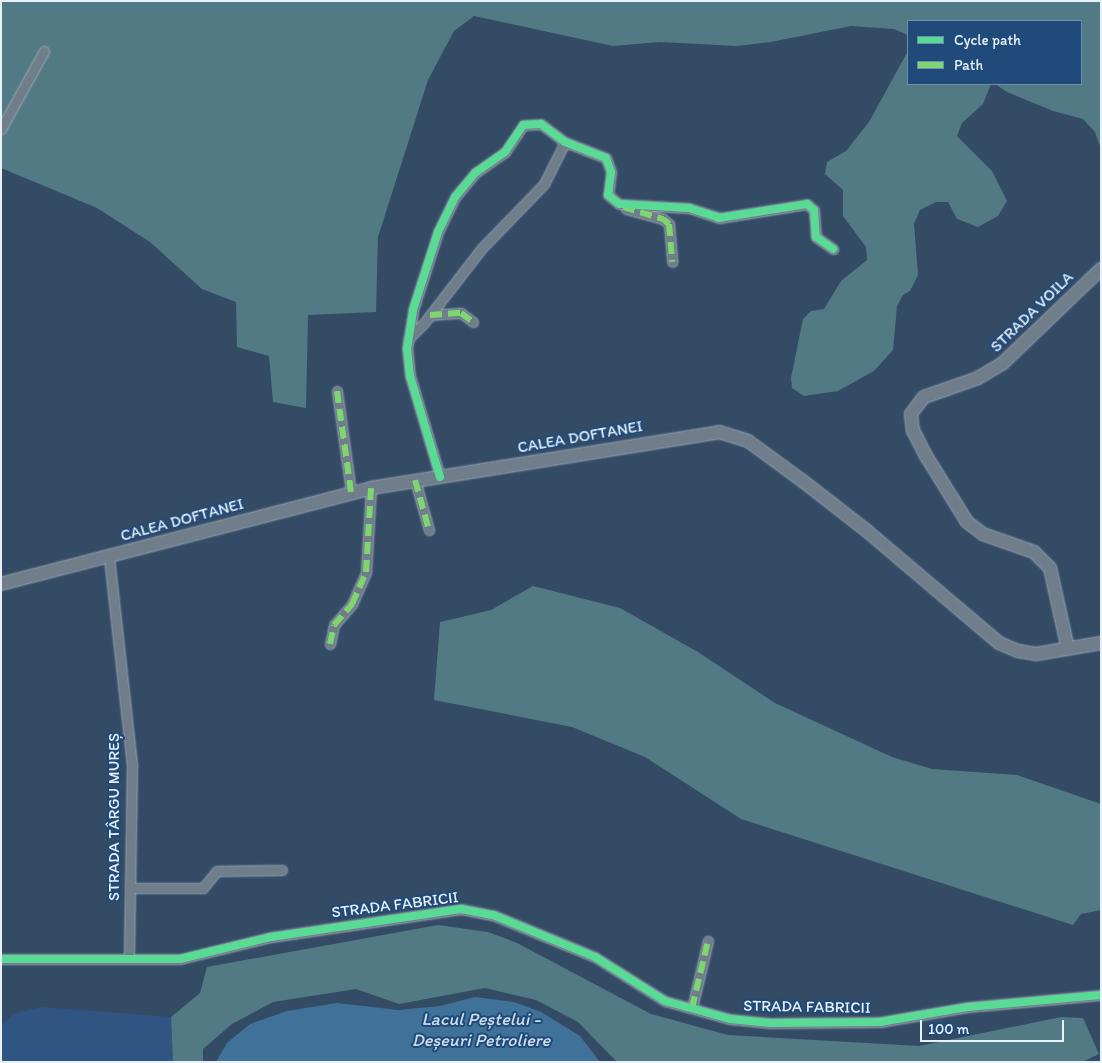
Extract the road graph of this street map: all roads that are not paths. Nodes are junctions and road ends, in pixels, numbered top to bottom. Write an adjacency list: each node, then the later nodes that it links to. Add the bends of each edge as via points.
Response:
1 (44, 51): 2 (street)
2 (1, 129)
3 (565, 142): 4 (street, via 606,158 611,172 608,195); 8 (street, via 544,184 482,248); 10 (street, via 541,124 523,124 505,152 464,184 438,232 413,310)
4 (619, 204): 5 (street, via 689,208 719,218 807,204 814,210 816,237); 6 (street, via 631,212 663,219 668,224)
5 (832, 249)
6 (672, 262)
7 (1101, 269): 21 (main road, STRADA VOILA, via 1003,363 978,378 924,397 911,414 913,431 966,522 992,538 1034,552 1050,568)
8 (430, 315): 9 (street, via 461,313); 10 (street)
9 (473, 322)
10 (408, 339): 12 (street, via 410,376)
11 (336, 391): 15 (street)
12 (440, 477): 13 (main road, CALEA DOFTANEI); 21 (main road, CALEA DOFTANEI, via 703,432 738,435 867,531 999,643 1026,653)
13 (416, 480): 14 (main road, CALEA DOFTANEI); 16 (street)
14 (371, 488): 15 (main road, CALEA DOFTANEI); 20 (street, via 366,572 352,604 334,625)
15 (351, 492): 17 (main road, CALEA DOFTANEI)
16 (429, 530)
17 (109, 557): 18 (main road, CALEA DOFTANEI); 23 (street, STRADA TÂRGU MUREȘ, via 132,764)
18 (1, 584)
19 (1101, 643): 21 (main road, CALEA DOFTANEI)
20 (330, 644)
21 (1068, 649)
22 (282, 870): 23 (street, via 217,871 203,888)
23 (130, 888): 25 (street, STRADA TÂRGU MUREȘ)
24 (708, 941): 28 (street)
25 (129, 957): 26 (street, STRADA FABRICII, via 122,960); 28 (street, STRADA FABRICII, via 180,959 280,936 461,908 493,915 585,952 656,996)
26 (1, 959)
27 (1101, 995): 28 (street, STRADA FABRICII, via 968,1006 880,1022 770,1023 730,1018)
28 (692, 1008)

